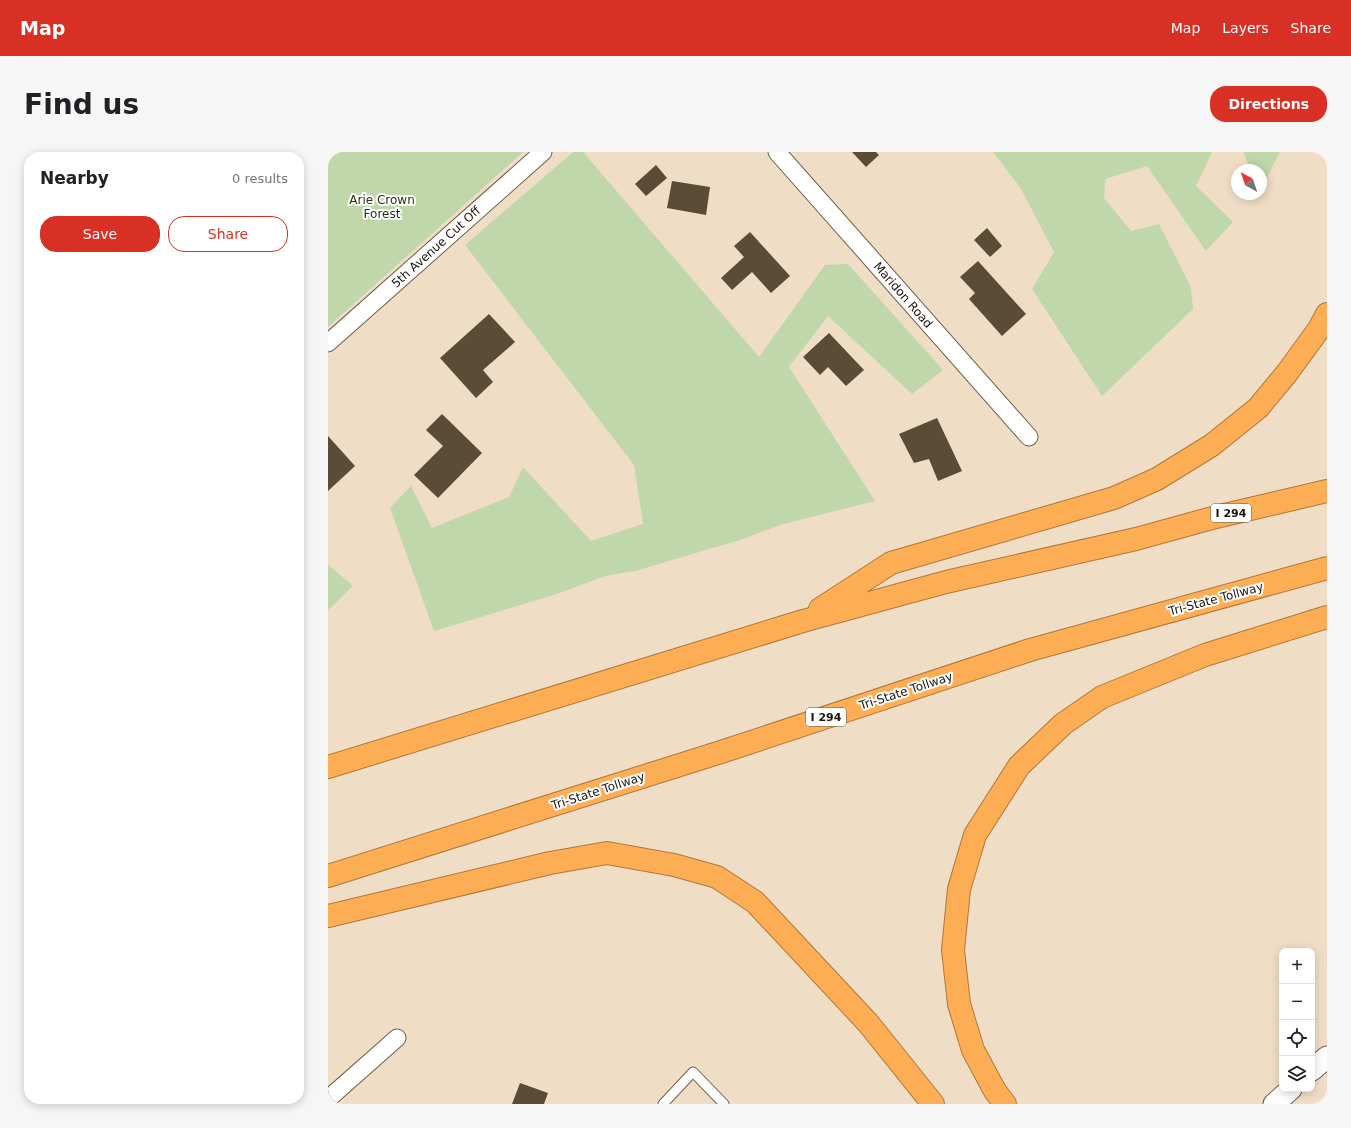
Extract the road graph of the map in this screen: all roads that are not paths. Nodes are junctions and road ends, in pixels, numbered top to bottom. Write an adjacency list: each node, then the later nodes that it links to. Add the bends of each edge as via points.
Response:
1 (543, 152): 4 (street, 5th Avenue Cut Off)
2 (777, 152): 5 (street, Maridon Road)
3 (1327, 314): 9 (highway, via 1287,373 1258,408 1212,445 1157,479 1114,498 891,563)
4 (328, 343)
5 (1029, 437)
6 (1327, 491): 9 (highway, I 294, via 1136,539 946,582)
7 (1327, 568): 11 (highway, Tri-State Tollway / I 294, via 1030,650 721,752)
8 (1327, 616): 21 (highway, via 1205,655 1102,697 1063,724 1015,772 975,835 959,889 953,950 959,1004 973,1050)
9 (803, 621): 10 (highway, I 294)
10 (328, 767)
11 (328, 876)
12 (328, 916): 20 (highway, via 550,863 607,853 674,865 717,877 755,902 868,1023)
13 (397, 1038): 17 (street)
14 (1327, 1056): 15 (street)
15 (1315, 1067)
16 (1287, 1092): 22 (street)
17 (328, 1099)
18 (664, 1104): 19 (lane, via 693,1072)
19 (724, 1104)
20 (932, 1104)
21 (1005, 1104)
22 (1274, 1104)

